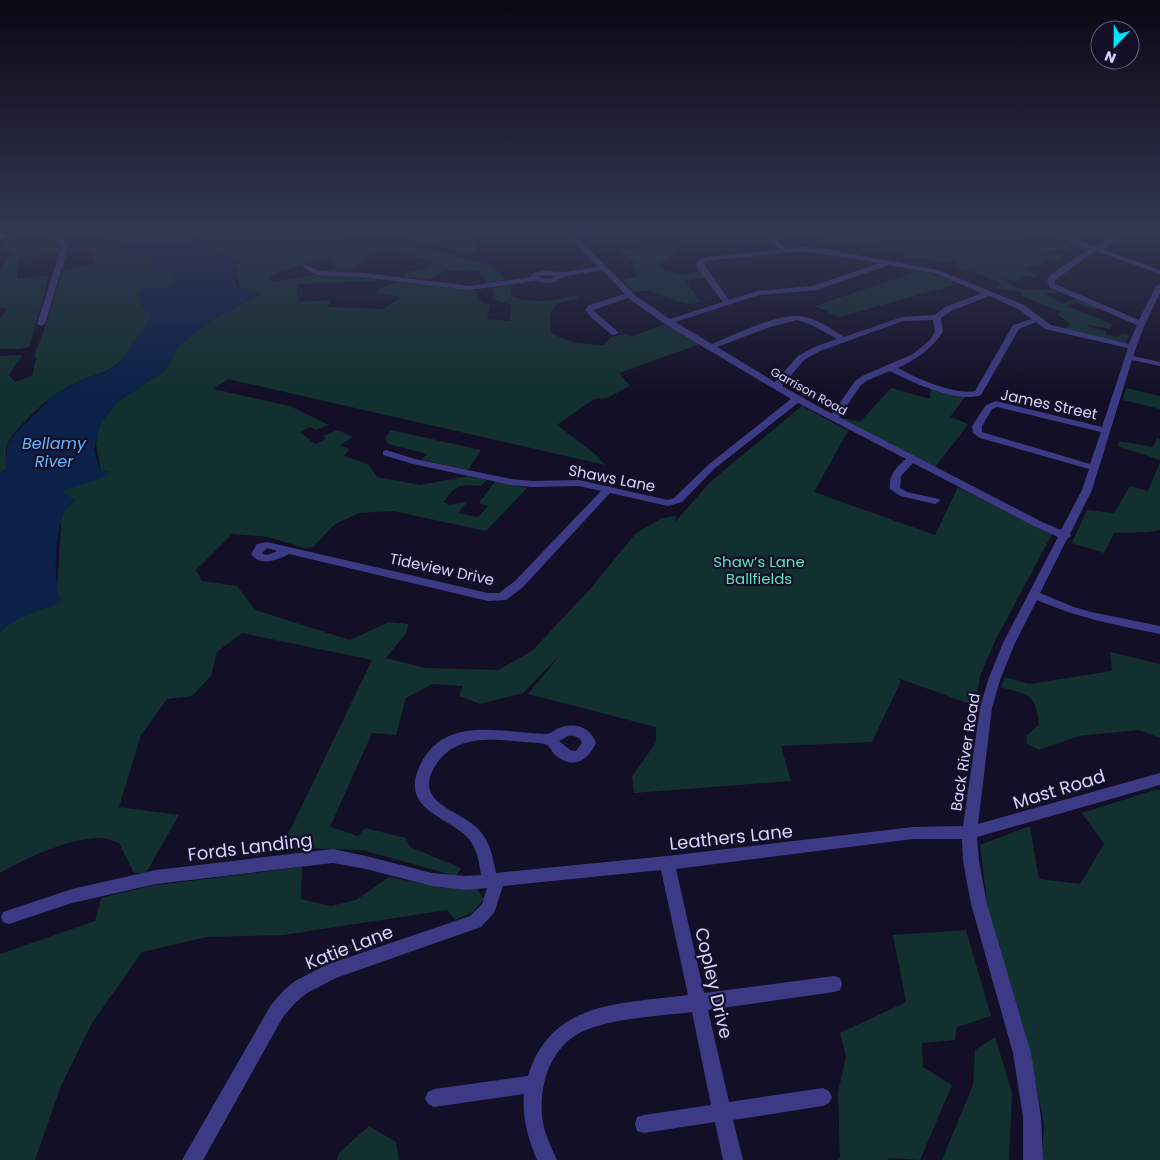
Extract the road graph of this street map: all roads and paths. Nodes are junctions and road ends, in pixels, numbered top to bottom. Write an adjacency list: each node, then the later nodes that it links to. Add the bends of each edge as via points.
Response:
1 (53, 284): 16 (street)
2 (437, 284): 3 (street, via 470,288)
3 (503, 284)
4 (619, 284): 11 (street, Garrison Road)
5 (713, 284): 12 (street)
6 (825, 284): 12 (street, via 769,291)
7 (967, 284): 10 (street)
8 (1052, 284): 17 (street)
9 (1160, 286): 17 (street, Back River Road)
10 (990, 294): 13 (street, via 948,309); 14 (street, via 1028,310)
11 (629, 295): 15 (street, Garrison Road); 18 (street, via 589,310)
12 (727, 302): 15 (street)
13 (937, 317): 19 (street, via 902,319); 23 (street, via 939,332 928,348)
14 (1036, 320): 21 (street); 23 (street, via 1016,327 978,393 973,395 930,385)
15 (668, 322): 20 (street, Garrison Road)
16 (41, 324)
17 (1141, 324): 21 (street, Back River Road)
18 (614, 333)
19 (843, 340): 20 (street, via 798,318); 24 (street, via 808,353)
20 (711, 346): 24 (street, Garrison Road)
21 (1130, 352): 22 (street); 27 (street, Back River Road)
22 (1160, 364)
23 (890, 367): 26 (street, via 858,383)
24 (776, 387): 25 (street, Garrison Road)
25 (797, 399): 26 (street, Garrison Road); 31 (street, Shaws Lane, via 711,466 674,502 661,503)
26 (833, 419): 29 (street, Garrison Road)
27 (1107, 431): 30 (street, Back River Road); 30 (street, James Street, via 996,404 989,407 977,426 978,433 991,439)
28 (386, 453): 31 (street, Shaws Lane, via 511,482 568,482)
29 (912, 460): 32 (street, via 900,470 893,482 895,489); 33 (street, Garrison Road)
30 (1096, 468): 33 (street, Back River Road)
31 (607, 490): 34 (street, Tideview Drive, via 519,584 502,596 488,597)
32 (935, 501)
33 (1066, 536): 35 (street, Back River Road)
34 (288, 550)
35 (1033, 594): 36 (street, via 1090,616); 39 (street, Back River Road, via 990,694)
36 (1160, 630)
37 (552, 740): 41 (street, via 491,734 466,736 440,748 425,768 422,783 426,799 442,814 474,834)
38 (1160, 779): 39 (street, Mast Road, via 1010,824)
39 (969, 832): 40 (street, Leathers Lane, via 913,833); 53 (street, Back River Road, via 979,904 1022,1053 1032,1117)
40 (667, 863): 41 (street, Leathers Lane); 44 (street, Copley Drive)
41 (494, 881): 42 (street, Fords Landing, via 438,881 333,856 156,877 72,896); 50 (street, Katie Lane, via 488,908 475,922 332,971 314,979 289,998 268,1024)
42 (9, 917)
43 (834, 984): 44 (street)
44 (699, 1002): 45 (street, via 607,1015 573,1026 552,1046); 48 (street, Copley Drive)
45 (534, 1084): 46 (street); 51 (street, via 534,1124)
46 (434, 1098)
47 (822, 1098): 48 (street)
48 (722, 1111): 49 (street); 52 (street, Copley Drive)
49 (644, 1124)
50 (192, 1160)
51 (547, 1160)
52 (733, 1160)
53 (1033, 1160)

